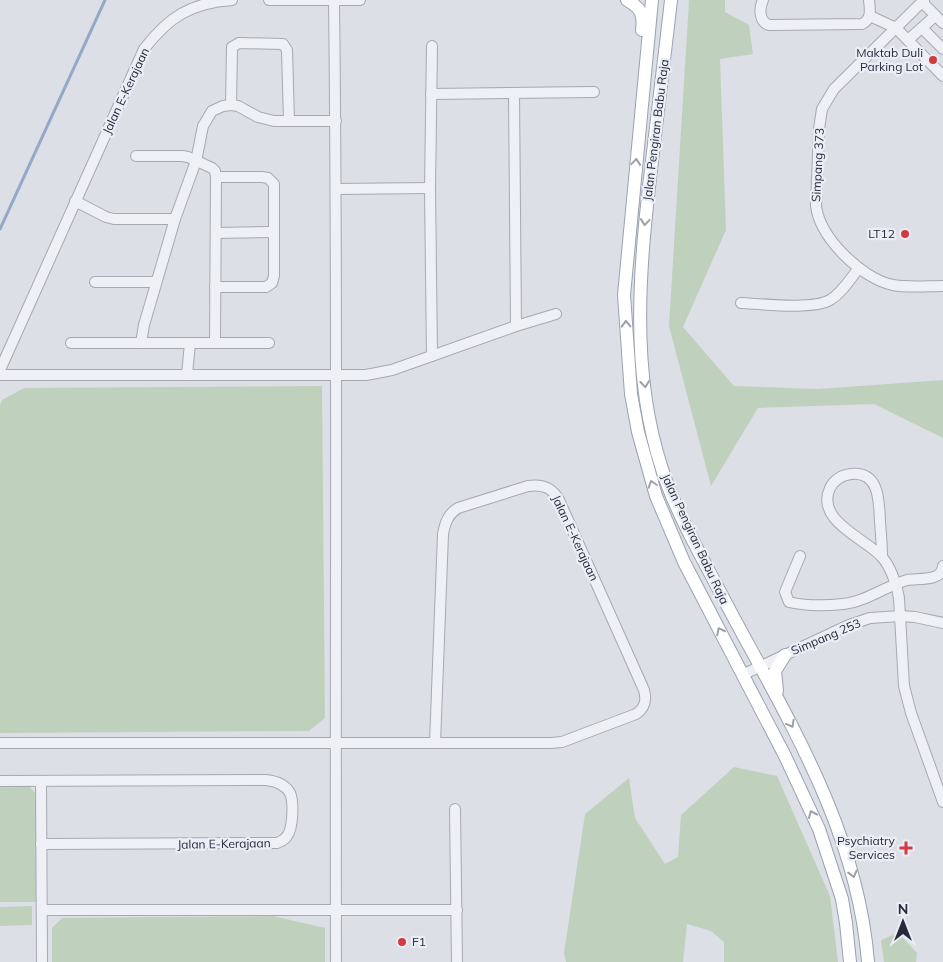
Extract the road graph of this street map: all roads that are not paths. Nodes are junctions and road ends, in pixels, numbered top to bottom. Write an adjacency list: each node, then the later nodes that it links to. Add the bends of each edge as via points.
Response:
1 (232, 0): 31 (street, Jalan E-Kerajaan, via 199,5 173,18 158,31 144,50)
2 (269, 0): 3 (street)
3 (334, 0): 4 (street); 25 (street)
4 (360, 0)
5 (627, 0): 22 (main road, via 636,5 643,15 639,69)
6 (652, 0): 22 (main road, Jalan Pengiran Babu Raja)
7 (671, 0): 60 (main road, Jalan Pengiran Babu Raja, one-way to 60, via 642,262 640,338 645,392 663,472 700,554)
8 (763, 0): 11 (street, via 762,19 769,25 862,24)
9 (869, 0): 11 (street)
10 (923, 1): 12 (street); 13 (street, Simpang 373)
11 (870, 16): 13 (street)
12 (939, 19): 14 (street)
13 (896, 28): 15 (street); 35 (street, Simpang 373, via 834,89 822,110 819,128 817,217 827,236)
14 (922, 28): 15 (street); 17 (street)
15 (908, 40): 18 (street)
16 (432, 46): 21 (street)
17 (943, 49)
18 (943, 76)
19 (594, 92): 20 (street)
20 (514, 93): 21 (street); 42 (street)
21 (431, 94): 29 (street)
22 (642, 97): 61 (main road, Jalan Pengiran Babu Raja, one-way to 22, via 684,562 656,496 631,394 624,295)
23 (230, 105): 24 (street, via 265,119); 24 (street, via 232,47 239,43 283,44 287,50); 27 (street, via 218,107 207,116)
24 (289, 121): 25 (street)
25 (336, 121): 30 (street)
26 (136, 156): 27 (street, via 182,156)
27 (196, 161): 28 (street, via 212,168); 32 (street)
28 (216, 176): 33 (street); 34 (street, via 262,177 272,181)
29 (430, 188): 30 (street); 48 (street)
30 (336, 189): 52 (street)
31 (75, 201): 32 (street, via 106,217); 49 (street, Jalan E-Kerajaan)
32 (174, 219): 37 (street)
33 (216, 232): 34 (street); 39 (street)
34 (274, 232): 39 (street, via 274,276 270,285)
35 (859, 268): 38 (street, Simpang 373, via 892,285); 40 (street, via 836,296 824,302)
36 (95, 282): 37 (street)
37 (156, 282): 43 (street)
38 (943, 286)
39 (215, 287): 46 (street)
40 (742, 303)
41 (556, 314): 42 (street)
42 (516, 326): 48 (street)
43 (141, 342): 44 (street); 45 (street)
44 (71, 343)
45 (190, 343): 46 (street); 51 (street)
46 (215, 343): 47 (street)
47 (269, 343)
48 (432, 356): 52 (street, via 379,374)
49 (0, 370)
50 (0, 375): 51 (street)
51 (187, 375): 52 (street)
52 (336, 376): 63 (street)
53 (800, 556): 56 (street, via 785,592 789,602 802,605 844,604)
54 (882, 556): 54 (street, via 876,486 861,474 845,475 831,486 827,495 829,510 838,522); 56 (street)
55 (943, 566): 56 (street, via 938,576)
56 (896, 584): 57 (street)
57 (900, 616): 58 (street, Simpang 253); 59 (street, Simpang 253, via 870,618); 68 (street, via 904,686)
58 (943, 623)
59 (785, 654): 60 (street, Simpang 253); 62 (main road, via 775,671)
60 (759, 666): 61 (street, Simpang 253); 62 (main road, Jalan Pengiran Babu Raja)
61 (742, 675): 77 (main road, Jalan Pengiran Babu Raja, one-way to 61, via 842,900 819,829)
62 (779, 703): 78 (main road, Jalan Pengiran Babu Raja, one-way to 78, via 819,781 851,864 864,918)
63 (335, 743): 64 (street); 65 (street); 72 (street)
64 (435, 743): 64 (street, Jalan E-Kerajaan, via 562,742 636,714 645,704 644,690 556,494 544,486 528,486 458,508 449,515 444,526)
65 (0, 744)
66 (0, 781): 67 (street, Jalan E-Kerajaan)
67 (41, 781): 70 (street); 70 (street, Jalan E-Kerajaan, via 276,781 290,793 292,814 288,836 277,843)
68 (943, 802)
69 (455, 808): 73 (street)
70 (41, 844): 71 (street)
71 (42, 910): 72 (street); 74 (street)
72 (336, 910): 73 (street); 75 (street)
73 (457, 910): 76 (street)
74 (42, 962)
75 (336, 962)
76 (457, 962)
77 (850, 962)
78 (868, 962)

